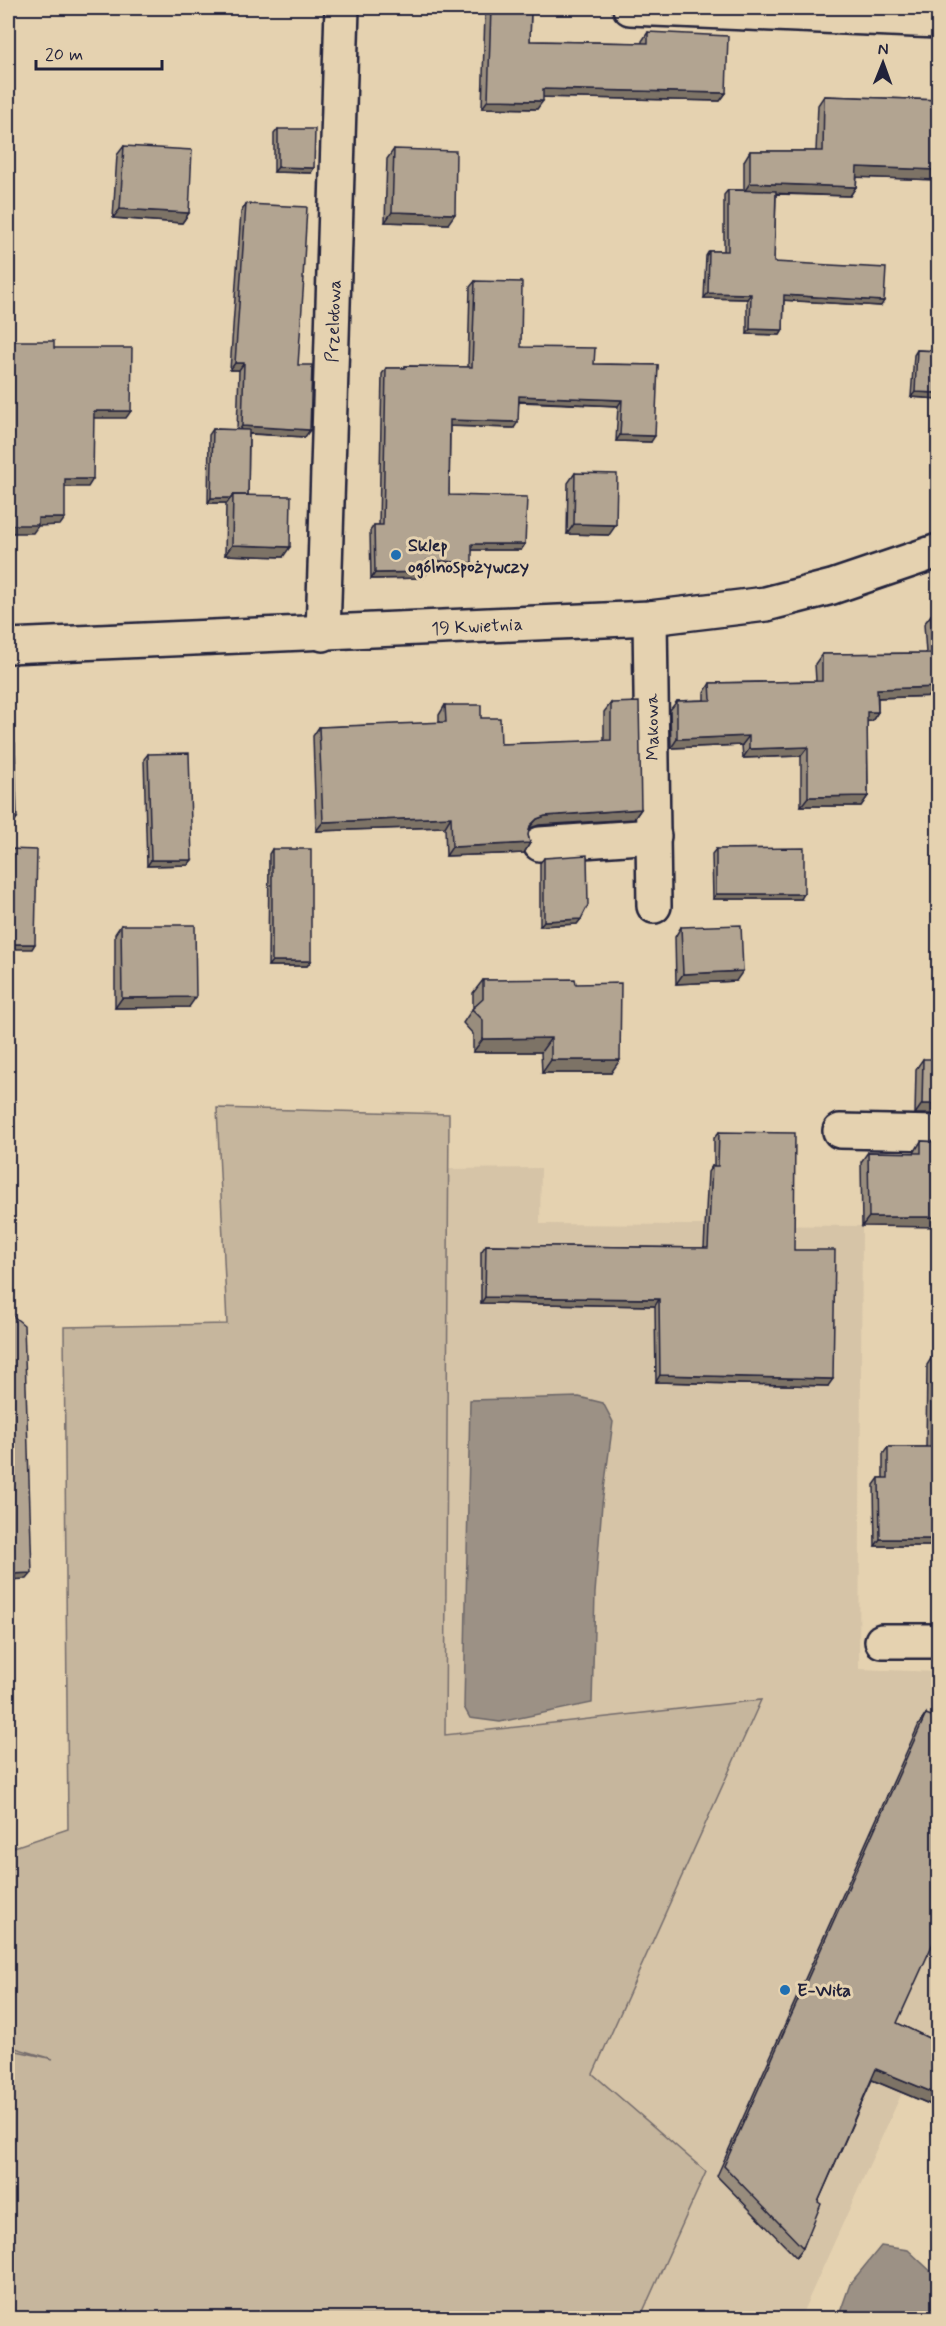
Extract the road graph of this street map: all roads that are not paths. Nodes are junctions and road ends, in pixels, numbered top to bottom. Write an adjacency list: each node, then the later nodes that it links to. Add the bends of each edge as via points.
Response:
1 (342, 8): 6 (street, Przelotowa)
2 (630, 8): 3 (street)
3 (939, 21)
4 (939, 552): 5 (street, 19 Kwietnia, via 766,604)
5 (650, 618): 6 (street, 19 Kwietnia); 8 (street, Makowa)
6 (323, 634): 7 (street, 19 Kwietnia)
7 (8, 646)
8 (654, 836): 9 (street); 10 (street, Makowa)
9 (540, 844)
10 (654, 906)
11 (840, 1131): 12 (street)
12 (939, 1132)
13 (882, 1641): 14 (street)
14 (939, 1641)

